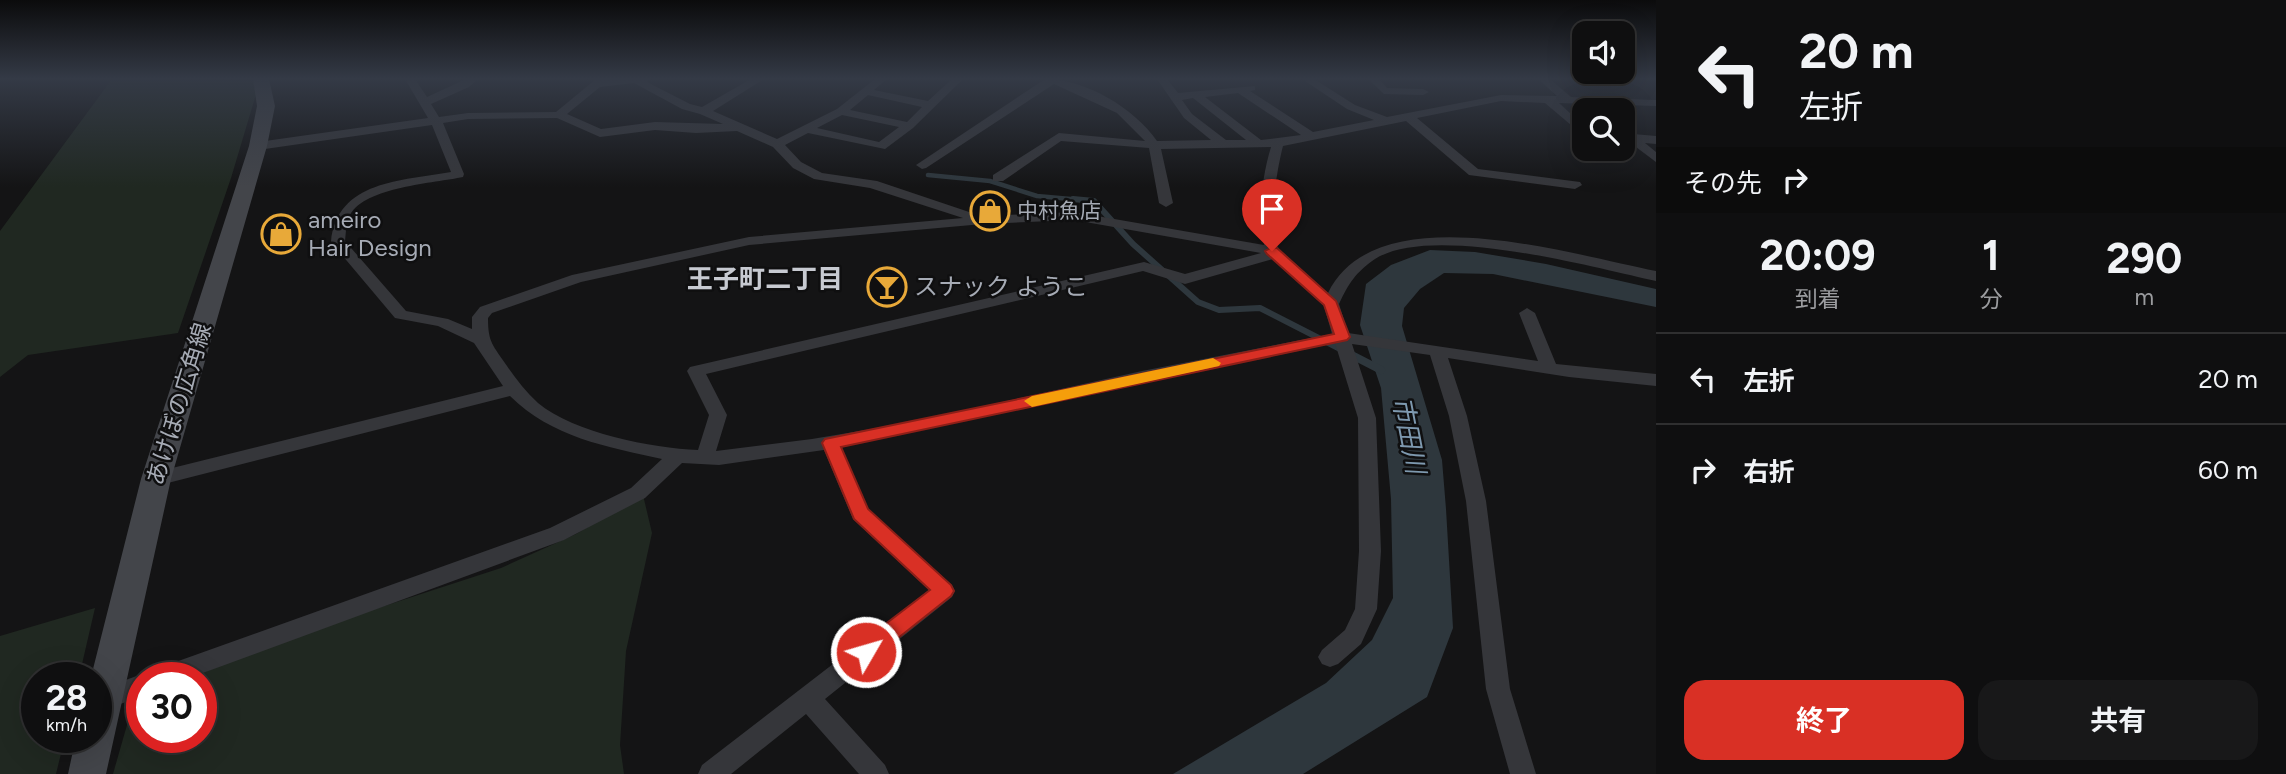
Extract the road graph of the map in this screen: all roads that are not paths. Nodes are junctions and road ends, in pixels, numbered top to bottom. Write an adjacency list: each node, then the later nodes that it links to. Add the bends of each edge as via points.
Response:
1 (264, 115): 31 (main road, あけぼの広角線)
2 (433, 115): 17 (street)
3 (548, 115): 17 (street)
4 (559, 115): 20 (street, via 600,133 655,126)
5 (713, 115): 20 (street)
6 (833, 115): 21 (street)
7 (860, 115): 19 (street)
8 (920, 115): 19 (street)
9 (997, 115): 33 (street)
10 (1126, 115): 30 (street)
11 (1187, 115): 25 (street)
12 (1222, 115): 26 (street)
13 (1279, 115): 22 (street)
14 (1371, 115): 18 (street)
15 (1417, 115): 16 (street)
16 (1408, 117): 18 (street); 35 (street, via 1474,172)
17 (436, 121): 31 (street); 43 (street, via 458,174 366,195 348,208 339,223 338,242 401,315 442,322)
18 (1386, 121): 22 (street)
19 (909, 126): 21 (street, via 881,146)
20 (739, 127): 28 (street)
21 (807, 129): 28 (street)
22 (1311, 136): 27 (street)
23 (1635, 139): 24 (street)
24 (1656, 140)
25 (1223, 143): 26 (street); 30 (street)
26 (1258, 143): 27 (street)
27 (1278, 143): 38 (street, via 1269,174 1267,217)
28 (777, 144): 37 (street, via 797,165 820,176 872,184)
29 (1635, 144): 32 (street)
30 (1154, 145): 34 (street, via 1059,137); 36 (street)
31 (258, 146): 51 (main road, あけぼの広角線)
32 (1656, 158)
33 (922, 164)
34 (998, 178)
35 (1576, 185)
36 (1166, 203)
37 (983, 220): 38 (street, via 1074,216); 43 (street, via 749,241 577,278 486,310 480,317)
38 (1274, 253): 40 (street); 50 (street, via 1185,279 1144,266 696,371 718,415)
39 (1656, 276): 40 (street, via 1514,247 1426,242 1389,249 1366,260 1347,275)
40 (1331, 304): 42 (street)
41 (1527, 313): 45 (street)
42 (1342, 337): 44 (street); 48 (street); 52 (street, via 1367,418 1370,551 1366,609 1353,637)
43 (480, 339): 47 (street)
44 (1429, 349): 45 (street); 60 (street, via 1458,416 1476,501 1498,689)
45 (1549, 368): 46 (street)
46 (1656, 380)
47 (514, 389): 49 (street, via 534,409 563,425 603,440); 51 (street)
48 (831, 443): 50 (street); 55 (street, via 860,514 944,591)
49 (678, 456): 50 (street); 53 (street, via 638,494 557,534)
50 (705, 457)
51 (156, 479): 54 (main road, あけぼの広角線)
52 (1330, 657)
53 (205, 662)
54 (112, 665)
55 (807, 698): 58 (street); 59 (street)
56 (92, 753): 57 (main road, あけぼの広角線)
57 (87, 774)
58 (711, 774)
59 (876, 774)
60 (1523, 774)

